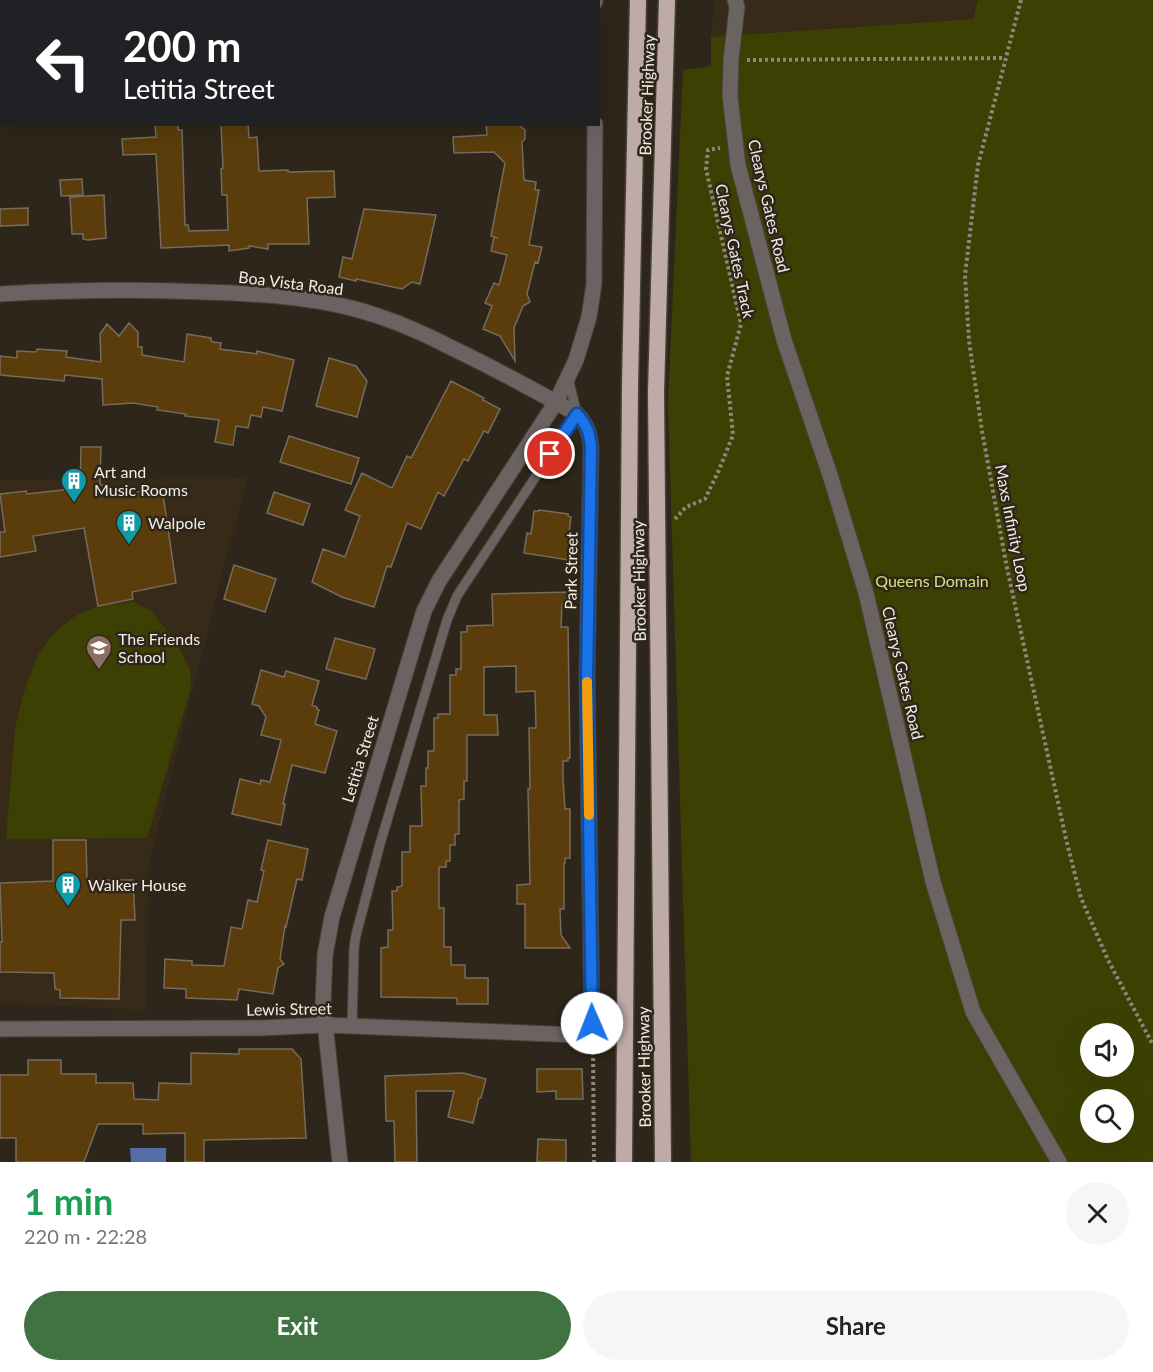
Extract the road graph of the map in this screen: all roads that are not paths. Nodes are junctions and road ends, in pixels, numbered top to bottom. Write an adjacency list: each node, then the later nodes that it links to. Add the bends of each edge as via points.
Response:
1 (638, 0): 14 (highway, Brooker Highway, via 630,397)
2 (735, 0): 16 (street, Clearys Gates Road, via 730,96 738,165 784,340 866,593 933,882 973,1012)
3 (668, 1): 15 (highway, Brooker Highway, via 656,392)
4 (595, 126): 6 (street, via 594,284 587,326)
5 (0, 294): 7 (street, Boa Vista Road, via 161,290 324,301 380,316 424,334)
6 (568, 378): 7 (street); 8 (lane)
7 (556, 402): 8 (street); 9 (street, Letitia Street, via 439,581 424,611 332,917 324,971)
8 (577, 414): 10 (lane, via 457,596 447,620 356,935); 12 (street, Park Street, via 588,429 591,448 587,677 592,1023)
9 (326, 1025): 10 (street, Lewis Street); 11 (street, Lewis Street); 13 (street, Letitia Street)
10 (352, 1026): 12 (street, Lewis Street)
11 (0, 1029)
12 (578, 1035)
13 (340, 1162)
14 (624, 1162)
15 (663, 1162)
16 (1059, 1162)

